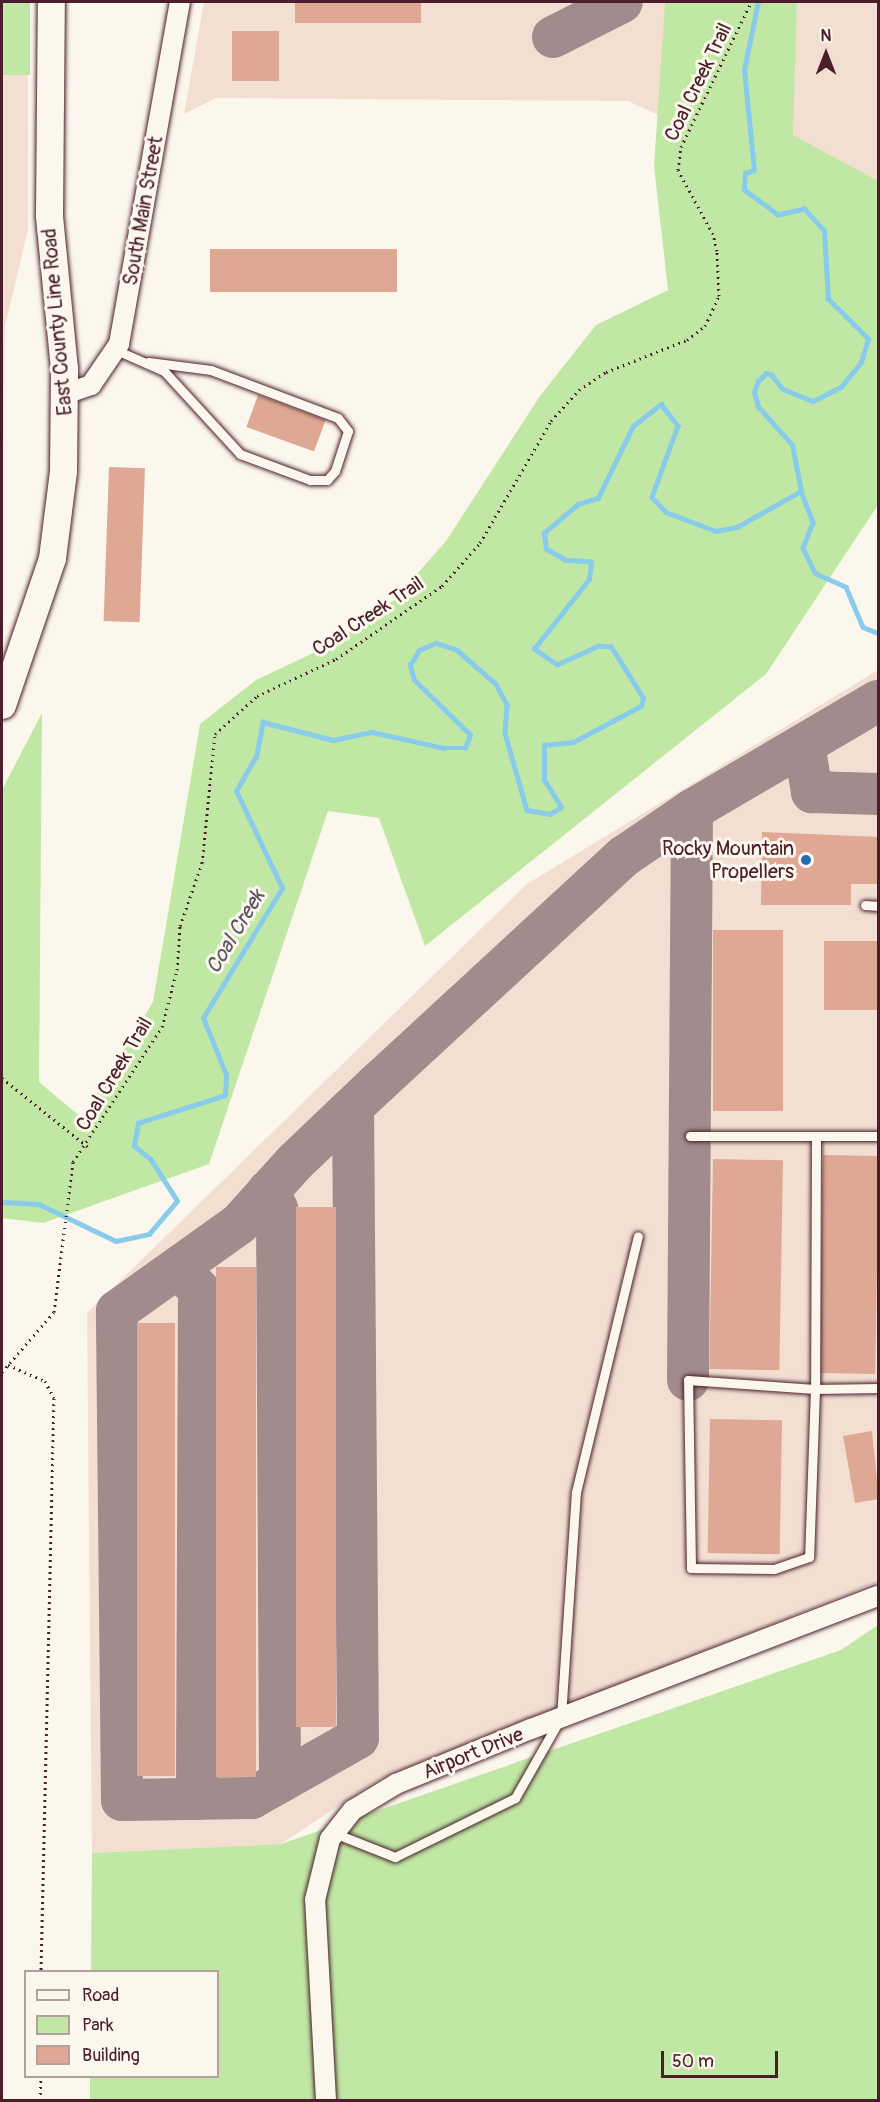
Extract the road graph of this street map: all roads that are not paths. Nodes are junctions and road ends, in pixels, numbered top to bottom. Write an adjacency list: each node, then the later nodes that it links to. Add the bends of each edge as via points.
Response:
1 (51, 2): 5 (main road, East County Line Road, via 49,215)
2 (180, 2): 3 (street, South Main Street)
3 (116, 350): 4 (lane); 5 (street, South Main Street, via 91,385)
4 (149, 362): 4 (lane, via 164,371 240,454 310,480 327,480 335,471 348,431 338,418 211,370)
5 (65, 394): 6 (main road, East County Line Road, via 52,558)
6 (2, 705)
7 (865, 906): 8 (lane)
8 (879, 906)
9 (690, 1136): 10 (lane)
10 (816, 1136): 11 (lane); 14 (lane)
11 (879, 1136)
12 (638, 1236): 16 (lane, via 576,1492)
13 (879, 1388): 14 (lane)
14 (815, 1389): 14 (lane, via 809,1557 774,1569 691,1568 688,1380)
15 (879, 1596): 16 (street, Airport Drive)
16 (561, 1717): 17 (street, Airport Drive, via 378,1793 353,1810); 17 (lane, via 515,1798 395,1857)
17 (334, 1833): 18 (street, Airport Drive, via 320,1869 314,1930)
18 (326, 2100)

